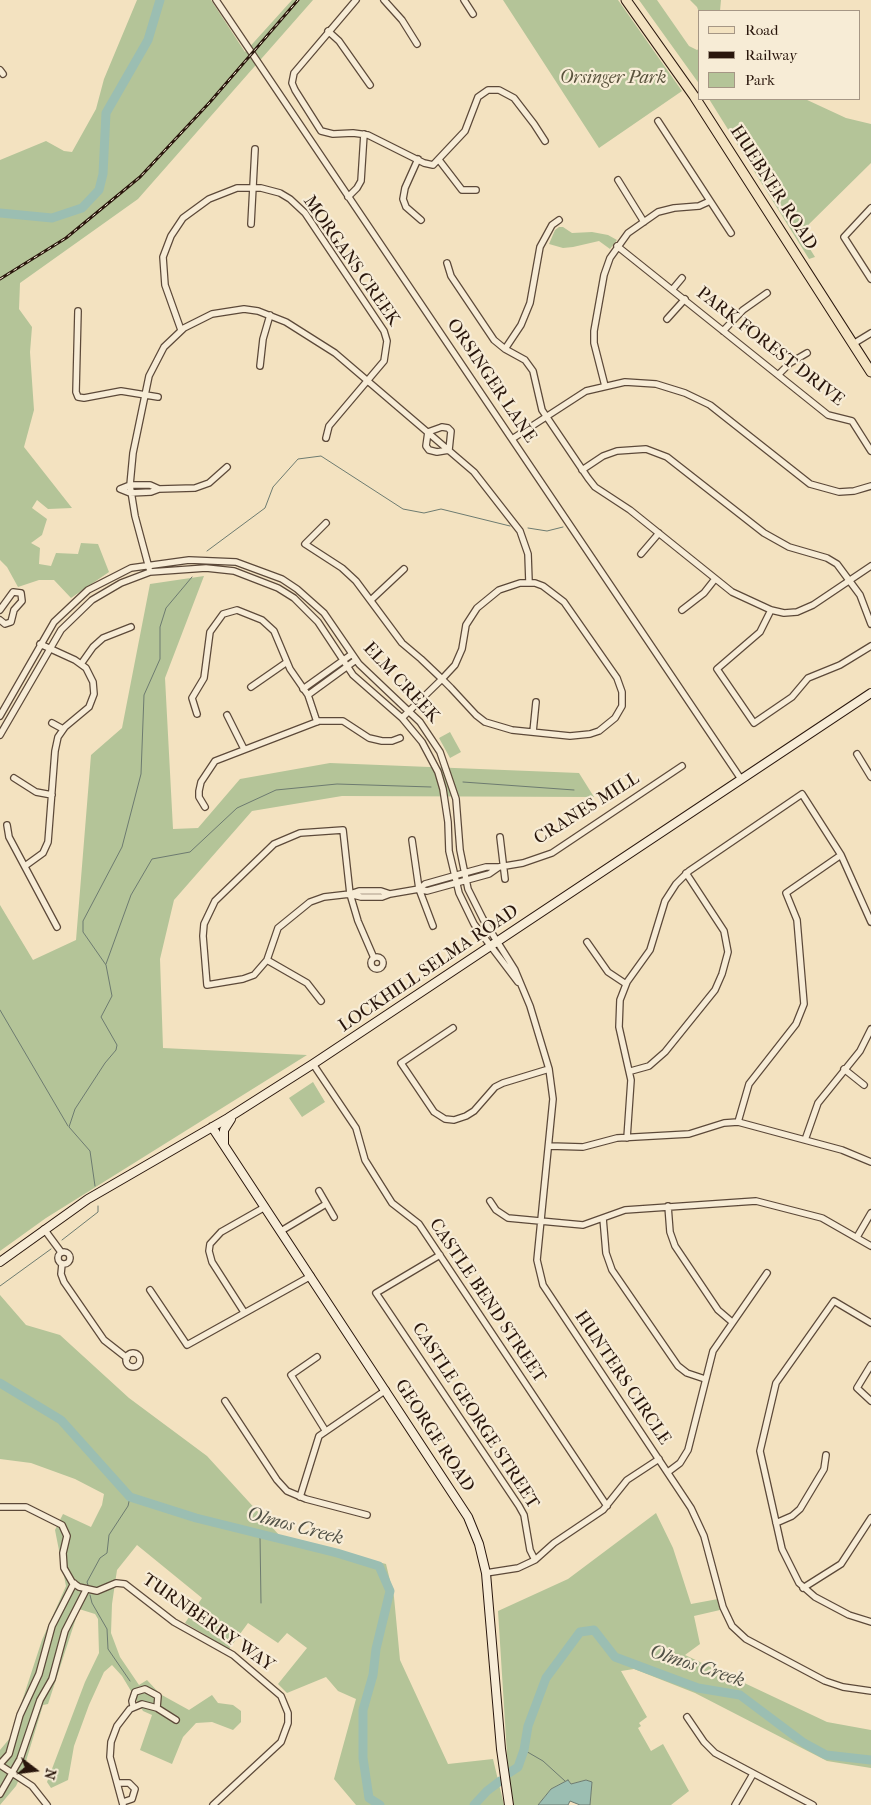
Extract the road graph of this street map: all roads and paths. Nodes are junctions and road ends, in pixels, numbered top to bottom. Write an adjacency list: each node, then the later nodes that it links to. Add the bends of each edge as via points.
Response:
1 (216, 0): 19 (street, ORSINGER LANE)
2 (356, 0): 7 (street)
3 (384, 0): 8 (street)
4 (464, 0): 6 (street)
5 (626, 0): 40 (main road, HUEBNER ROAD, via 694,96)
6 (473, 14)
7 (328, 31): 9 (street); 11 (street, via 294,73 293,85 310,117 324,133)
8 (417, 44)
9 (370, 85)
10 (658, 121): 20 (street)
11 (364, 134): 14 (street); 19 (street, via 361,180)
12 (544, 142): 15 (street, via 514,98 504,91 488,90 475,102 465,132)
13 (255, 149): 17 (street)
14 (418, 159): 15 (street, via 430,165); 22 (street, via 403,199 406,207)
15 (439, 160): 18 (street, via 462,190)
16 (618, 180): 24 (street)
17 (253, 187): 25 (street); 37 (street, MORGANS CREEK, via 237,188 209,199 183,218 171,236 163,257 164,277); 46 (street, MORGANS CREEK, via 280,193 300,208 384,331 388,341 386,354)
18 (476, 190)
19 (348, 197): 53 (street, ORSINGER LANE)
20 (710, 201): 24 (street, via 699,206 666,209); 26 (street)
21 (871, 208): 30 (street, via 844,237)
22 (421, 220)
23 (559, 220): 41 (street, via 552,225 540,247 530,304)
24 (644, 222): 27 (street, via 628,233)
25 (251, 224)
26 (730, 233)
27 (618, 246): 31 (street, PARK FOREST DRIVE); 47 (street, via 606,267 594,331)
28 (447, 263): 41 (street, via 451,276 494,340)
29 (682, 278): 31 (street, PARK FOREST DRIVE)
30 (871, 279)
31 (672, 290): 33 (street, PARK FOREST DRIVE)
32 (767, 293): 38 (street, via 743,310)
33 (685, 299): 36 (street); 38 (street, PARK FOREST DRIVE)
34 (78, 311): 48 (street, via 78,397 121,391)
35 (270, 315): 37 (street, via 232,310 212,314); 43 (street, via 262,339); 46 (street, via 301,329)
36 (667, 319)
37 (181, 330): 48 (street, via 158,356)
38 (723, 331): 45 (street, PARK FOREST DRIVE)
39 (871, 333): 40 (street)
40 (853, 344): 44 (main road, HUEBNER ROAD)
41 (505, 349): 50 (street, via 520,356 533,371)
42 (807, 353): 45 (street, via 790,363)
43 (260, 366)
44 (871, 372)
45 (778, 376): 55 (street, PARK FOREST DRIVE, via 828,415 852,421)
46 (368, 381): 51 (street); 52 (street, MORGANS CREEK, via 330,426)
47 (605, 386): 50 (street, via 586,391); 59 (street, via 632,382 672,388 710,405 810,484 839,492)
48 (145, 394): 49 (street); 58 (street)
49 (158, 397)
50 (546, 415): 53 (street); 57 (street)
51 (428, 432): 54 (street); 54 (street, via 426,446 429,450); 54 (street, via 448,428 451,431)
52 (326, 438)
53 (512, 439): 111 (street, ORSINGER LANE)
54 (449, 450): 71 (street, via 474,472 520,531 528,554)
55 (871, 451)
56 (227, 467): 60 (street, via 218,477 200,486)
57 (582, 470): 63 (street, via 596,486); 70 (street, via 617,451 646,449 655,452 679,465 764,533 790,547 832,561)
58 (130, 485): 60 (street, via 150,485); 61 (street); 61 (street, via 120,489)
59 (871, 486)
60 (160, 489): 61 (street)
61 (130, 493): 65 (street)
62 (326, 523): 72 (street, via 305,544 342,568)
63 (659, 533): 64 (street); 69 (street)
64 (641, 554)
65 (148, 564): 68 (street); 80 (street, ELM CREEK, via 118,573 88,590 54,622); 83 (street, ELM CREEK, via 222,560 265,572 297,589 324,613)
66 (871, 566): 70 (street)
67 (404, 569): 72 (street)
68 (150, 572): 82 (street, ELM CREEK, via 121,583 92,600 61,630); 84 (street, ELM CREEK, via 221,569 278,588 294,598 318,622)
69 (715, 580): 74 (street); 75 (street, via 746,600)
70 (850, 580): 75 (street, via 806,609 788,613); 78 (street, via 860,595)
71 (529, 582): 89 (street, via 499,590 477,608 466,625 458,660); 103 (street, via 543,586 570,609 617,678 622,692 622,706 615,718 590,734 570,736)
72 (372, 599): 89 (street, via 398,639)
73 (0, 610): 76 (street); 76 (street, via 13,592 19,592 22,600)
74 (682, 610)
75 (771, 610): 81 (street, via 760,632 717,669 754,723 792,697 808,678 840,665)
76 (13, 612): 77 (street, via 8,624)
77 (0, 620)
78 (871, 624)
79 (131, 627): 87 (street, via 103,638)
80 (40, 644): 82 (street); 98 (street, ELM CREEK)
81 (871, 646)
82 (49, 648): 87 (street); 104 (street, ELM CREEK)
83 (352, 654): 84 (street); 85 (street, ELM CREEK)
84 (343, 660): 88 (street, ELM CREEK); 91 (street)
85 (356, 660): 88 (street); 95 (street, ELM CREEK)
86 (287, 662): 90 (street); 91 (street); 96 (street, via 279,638 268,625 246,612 232,610 223,614 208,636 204,678 192,698)
87 (81, 664): 102 (street, via 91,675 92,701)
88 (347, 667): 93 (street); 99 (street, ELM CREEK)
89 (442, 679): 95 (street); 103 (street, via 485,722)
90 (251, 687)
91 (303, 689): 93 (street)
92 (871, 693): 111 (main road, LOCKHILL SELMA ROAD)
93 (308, 695): 100 (street)
94 (536, 702): 103 (street)
95 (408, 711): 99 (street); 120 (street, ELM CREEK, via 431,737 447,768 456,799)
96 (197, 714)
97 (227, 715): 106 (street)
98 (0, 716)
99 (402, 718): 122 (street, ELM CREEK, via 422,742 443,788)
100 (316, 722): 105 (street, via 343,721 369,738 382,741); 106 (street)
101 (52, 723): 102 (street)
102 (63, 730): 112 (street, via 56,747)
103 (533, 732)
104 (0, 735)
105 (400, 738)
106 (244, 749): 113 (street, via 212,764 199,792)
107 (857, 754): 109 (street)
108 (682, 766): 119 (street, CRANES MILL, via 552,853)
109 (871, 777)
110 (14, 778): 112 (street, via 36,792)
111 (741, 778): 131 (main road, LOCKHILL SELMA ROAD)
112 (52, 795): 118 (street, via 48,842 43,853)
113 (205, 807)
114 (7, 825): 118 (street, via 9,837)
115 (500, 837): 119 (street)
116 (412, 840): 126 (street)
117 (841, 855): 121 (street, via 802,794); 128 (street); 147 (street, via 786,893 797,920 804,1004 796,1024 749,1084)
118 (24, 866): 130 (street)
119 (500, 867): 120 (street, CRANES MILL); 123 (street); 124 (street, CRANES MILL)
120 (464, 873): 122 (street, CRANES MILL); 124 (street, ELM CREEK)
121 (686, 874): 136 (street, via 670,892 650,950); 144 (street, via 724,931 728,952 722,974 715,990 665,1052 649,1066)
122 (454, 876): 125 (street, ELM CREEK); 126 (street, CRANES MILL, via 425,884)
123 (505, 879)
124 (466, 881): 125 (street, CRANES MILL); 131 (street, ELM CREEK, via 478,910)
125 (455, 884): 126 (street, CRANES MILL, via 426,891); 133 (street, ELM CREEK, via 469,916)
126 (419, 889): 127 (street, via 390,894 381,891); 129 (street)
127 (350, 894): 134 (street); 135 (street, via 324,898 298,910 276,932); 135 (street, via 343,830 300,833 269,848 221,894 208,912 203,930 207,986 254,975)
128 (871, 922)
129 (433, 926)
130 (57, 927)
131 (497, 941): 133 (main road, LOCKHILL SELMA ROAD); 137 (street, HUNTERS CIRCLE)
132 (587, 942): 136 (street, via 608,972)
133 (489, 946): 137 (street, HUNTERS CIRCLE); 141 (main road, LOCKHILL SELMA ROAD)
134 (374, 958)
135 (267, 960): 138 (street, via 307,983)
136 (626, 984): 144 (street, via 618,1020)
137 (521, 985): 142 (street, HUNTERS CIRCLE)
138 (321, 1002)
139 (453, 1028): 142 (street, via 401,1063 434,1112 445,1119 454,1120 474,1111 495,1087)
140 (871, 1029): 143 (street, via 864,1046)
141 (313, 1064): 146 (main road, LOCKHILL SELMA ROAD); 169 (street, CASTLE BEND STREET, via 356,1128 370,1169 392,1203 419,1224)
142 (548, 1069): 153 (street, HUNTERS CIRCLE, via 553,1099)
143 (844, 1070): 145 (street); 151 (street, via 818,1103)
144 (631, 1071): 149 (street)
145 (864, 1085)
146 (240, 1110): 148 (main road, LOCKHILL SELMA ROAD); 152 (main road, via 224,1127)
147 (738, 1122): 149 (street, via 689,1134); 151 (street)
148 (212, 1127): 150 (main road, LOCKHILL SELMA ROAD); 152 (main road, GEORGE ROAD)
149 (627, 1138): 153 (street, via 578,1148)
150 (191, 1140): 152 (main road, via 214,1136); 164 (main road, LOCKHILL SELMA ROAD)
151 (805, 1140): 154 (street)
152 (224, 1146): 159 (main road, GEORGE ROAD)
153 (549, 1146): 163 (street, HUNTERS CIRCLE)
154 (871, 1162)
155 (319, 1191): 157 (street)
156 (490, 1201): 163 (street, via 508,1218)
157 (326, 1204): 161 (street); 165 (street)
158 (668, 1206): 162 (street, via 625,1210); 166 (street, via 766,1202 822,1218); 176 (street, via 670,1232 676,1246 718,1310)
159 (265, 1207): 165 (main road, GEORGE ROAD); 175 (street, via 221,1232 214,1238 209,1251 212,1262)
160 (871, 1213): 166 (street)
161 (334, 1217)
162 (603, 1218): 163 (street, via 583,1225); 181 (street, via 606,1252 612,1270 678,1366 686,1373)
163 (540, 1222): 187 (street, HUNTERS CIRCLE, via 537,1265 543,1285)
164 (44, 1228): 168 (street); 170 (main road, LOCKHILL SELMA ROAD)
165 (281, 1231): 173 (main road, GEORGE ROAD)
166 (857, 1237): 167 (street)
167 (871, 1246)
168 (61, 1252): 171 (street, via 57,1258); 171 (street, via 68,1253 70,1258)
169 (440, 1255): 190 (street, CASTLE BEND STREET); 195 (street, CASTLE GEORGE STREET, via 376,1293 519,1506)
170 (0, 1262)
171 (62, 1264): 179 (street, via 64,1282 104,1340)
172 (767, 1273): 176 (street)
173 (311, 1276): 175 (street); 182 (main road, GEORGE ROAD)
174 (150, 1290): 175 (street, via 187,1345)
175 (244, 1312)
176 (732, 1322): 181 (street, via 713,1351)
177 (871, 1323): 194 (street, via 834,1301 774,1388 760,1451)
178 (317, 1356): 185 (street, via 291,1375)
179 (127, 1358)
180 (871, 1365): 184 (street, via 857,1388)
181 (705, 1379): 188 (street, via 688,1450 680,1463)
182 (386, 1390): 185 (street); 196 (main road, GEORGE ROAD, via 468,1517)
183 (225, 1401): 189 (street, via 282,1487)
184 (871, 1401)
185 (325, 1430): 189 (street, via 315,1446)
186 (826, 1455): 194 (street, via 824,1468 800,1509)
187 (659, 1458): 188 (street, HUNTERS CIRCLE); 190 (street, via 627,1480)
188 (668, 1472): 201 (street, HUNTERS CIRCLE, via 701,1528 723,1607 736,1630 746,1639 832,1684)
189 (300, 1497): 192 (street)
190 (607, 1506): 195 (street)
191 (0, 1507): 197 (street, via 26,1507 62,1525 67,1536 64,1568)
192 (367, 1516)
193 (871, 1518): 198 (street, via 841,1564)
194 (776, 1523): 198 (street, via 786,1557)
195 (534, 1560): 196 (street, via 518,1568)
196 (486, 1573): 214 (main road, GEORGE ROAD)
197 (74, 1583): 199 (street); 206 (street, via 52,1626 39,1674 23,1708 8,1754)
198 (803, 1588): 200 (street, via 849,1615)
199 (86, 1590): 207 (street, via 65,1631 52,1679 40,1700); 213 (street, TURNBERRY WAY, via 125,1584 174,1622 233,1655 282,1696 288,1723 281,1742)
200 (871, 1622)
201 (871, 1691)
202 (133, 1706): 203 (street, via 142,1704); 203 (street, via 135,1692 145,1689 158,1696); 209 (street, via 117,1726 111,1742 110,1756)
203 (157, 1708): 205 (street)
204 (688, 1717): 208 (street, via 709,1748)
205 (176, 1720)
206 (0, 1764): 207 (street)
207 (13, 1773): 210 (street); 212 (street, via 32,1786)
208 (753, 1774): 215 (street); 216 (street)
209 (118, 1783): 211 (street); 211 (street, via 130,1783 135,1790 132,1799)
210 (0, 1794)
211 (123, 1804)
212 (47, 1805)
213 (213, 1805)
214 (509, 1805)
215 (735, 1805)
216 (813, 1805)

